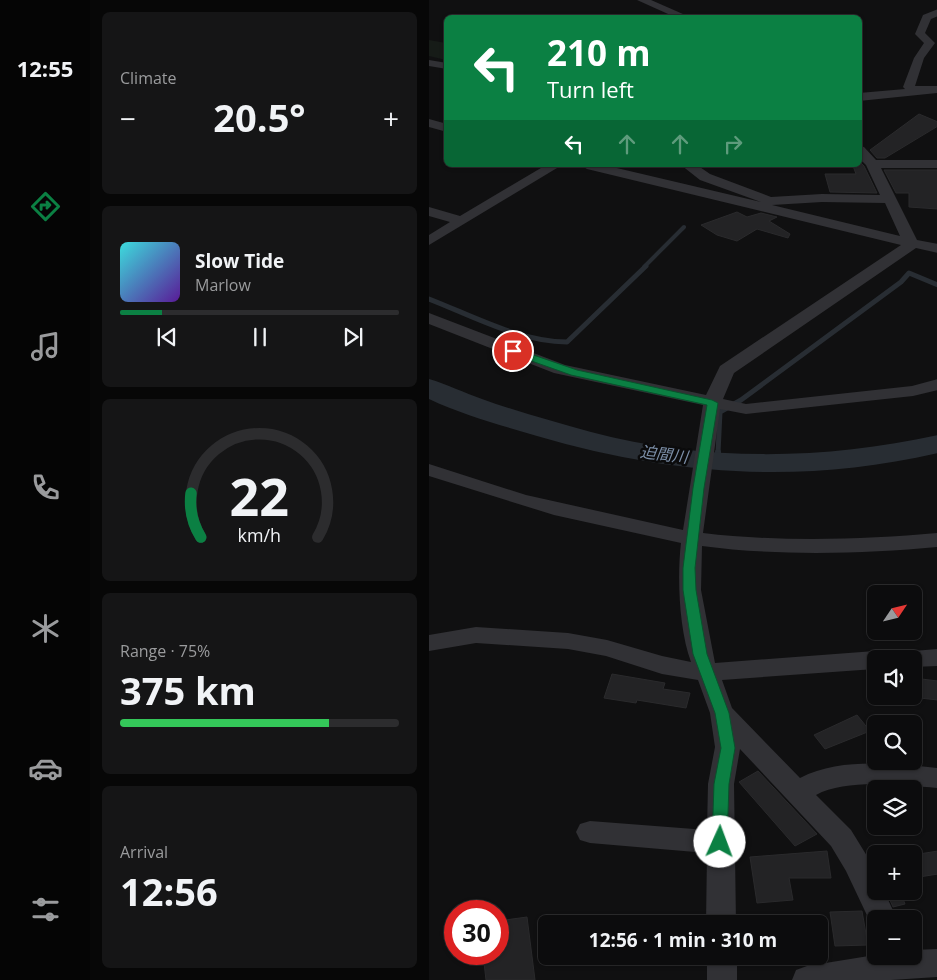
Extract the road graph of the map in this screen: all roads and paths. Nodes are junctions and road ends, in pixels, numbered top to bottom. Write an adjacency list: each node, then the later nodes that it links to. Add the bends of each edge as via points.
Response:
1 (642, 0): 3 (street)
2 (937, 12): 5 (street, via 927,17 920,34 930,43 919,58 909,87)
3 (680, 15)
4 (937, 89): 5 (street)
5 (913, 91): 6 (street)
6 (862, 97)
7 (429, 123): 8 (street)
8 (444, 127)
9 (862, 153): 10 (street)
10 (872, 164): 11 (street); 15 (street)
11 (937, 164)
12 (552, 167): 18 (street)
13 (596, 167): 16 (street)
14 (691, 167): 16 (street, via 705,177)
15 (891, 199): 16 (street, via 822,198); 20 (street)
16 (766, 205): 20 (street)
17 (429, 211): 18 (street)
18 (462, 221): 19 (street)
19 (429, 241)
20 (912, 244): 21 (street); 24 (street, via 727,370)
21 (937, 249)
22 (429, 318): 24 (street, via 560,369)
23 (937, 384): 24 (street, via 913,391 746,409)
24 (712, 403): 26 (street)
25 (429, 470): 26 (street, via 519,500)
26 (693, 538): 27 (street, via 771,545); 32 (street, via 690,590)
27 (937, 540)
28 (429, 644): 32 (street, via 476,635 568,641)
29 (937, 657): 30 (street)
30 (922, 658)
31 (867, 661): 32 (street)
32 (705, 673): 33 (street)
33 (722, 713): 35 (street); 37 (street, via 728,748 721,784)
34 (937, 778): 35 (street, via 906,775 854,777 822,781)
35 (798, 792): 38 (street, via 841,838)
36 (590, 832): 37 (street)
37 (720, 842): 39 (street)
38 (879, 910)
39 (721, 915)
40 (937, 963): 42 (street)
41 (722, 965): 43 (street)
42 (897, 967): 44 (street)
43 (722, 980)
44 (807, 980)

